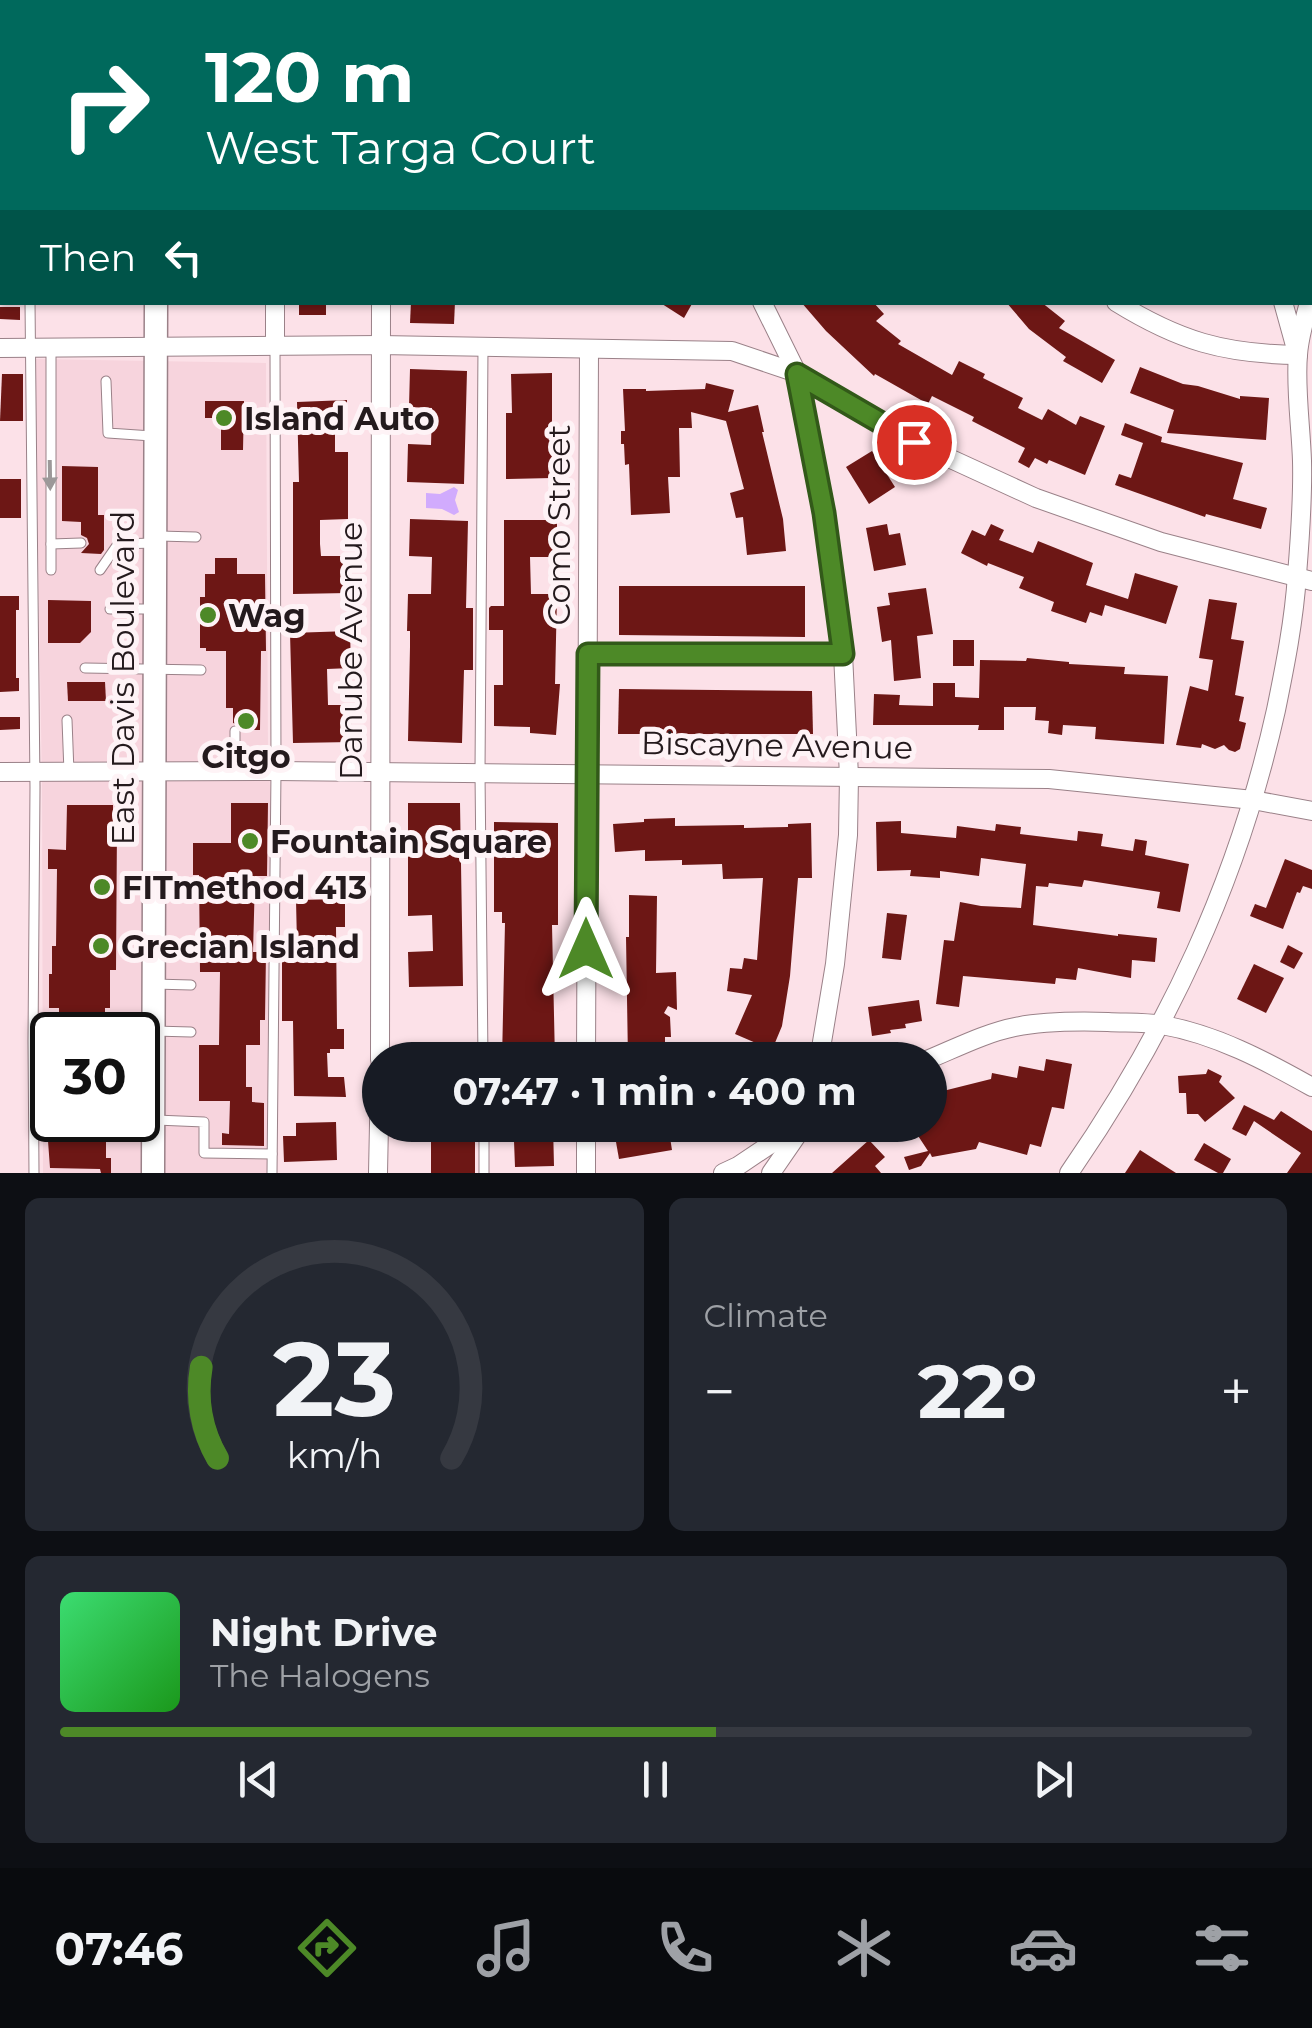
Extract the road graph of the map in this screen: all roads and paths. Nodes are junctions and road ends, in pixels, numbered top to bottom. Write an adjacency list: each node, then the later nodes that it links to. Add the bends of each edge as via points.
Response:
1 (30, 305): 12 (lane)
2 (156, 305): 14 (street, East Davis Boulevard)
3 (274, 305): 10 (street)
4 (380, 305): 9 (street, Danube Avenue)
5 (763, 305): 18 (street)
6 (1121, 305): 17 (street, via 1201,344)
7 (1285, 305): 17 (street)
8 (1309, 305): 17 (street)
9 (380, 345): 10 (street); 15 (street); 45 (street, Danube Avenue)
10 (275, 346): 14 (street); 40 (lane)
11 (0, 348): 12 (street)
12 (29, 348): 13 (street); 42 (lane)
13 (51, 348): 14 (street); 24 (lane, one-way to 24)
14 (156, 348): 20 (street, East Davis Boulevard)
15 (483, 348): 16 (street); 46 (lane)
16 (589, 350): 18 (street, via 732,351); 32 (street, Como Street)
17 (1298, 355): 29 (street)
18 (797, 374): 29 (street, via 914,442 1036,498 1161,542); 33 (street)
19 (106, 381): 20 (lane, via 108,433)
20 (155, 436): 22 (street, East Davis Boulevard)
21 (196, 537): 22 (lane)
22 (155, 540): 26 (lane); 31 (street, East Davis Boulevard)
23 (81, 543): 24 (lane)
24 (51, 544): 27 (lane)
25 (104, 544): 26 (lane)
26 (118, 544): 28 (lane)
27 (52, 570)
28 (100, 570)
29 (1304, 580): 49 (street)
30 (110, 609): 31 (lane)
31 (154, 609): 35 (street, East Davis Boulevard)
32 (588, 654): 33 (street); 47 (street, Como Street)
33 (843, 654): 48 (street)
34 (85, 668): 35 (lane)
35 (154, 668): 36 (lane); 44 (street, East Davis Boulevard)
36 (201, 670)
37 (67, 720): 43 (lane)
38 (235, 731): 39 (lane)
39 (235, 771): 40 (street, Biscayne Avenue); 44 (street, Biscayne Avenue)
40 (276, 771): 45 (street, Biscayne Avenue); 70 (lane)
41 (0, 772): 42 (street, Biscayne Avenue)
42 (34, 772): 43 (street, Biscayne Avenue); 71 (lane)
43 (69, 772): 44 (street, Biscayne Avenue)
44 (154, 772): 51 (street, East Davis Boulevard)
45 (379, 772): 46 (street, Biscayne Avenue); 57 (street, Danube Avenue)
46 (480, 772): 47 (street, Biscayne Avenue); 58 (lane)
47 (587, 773): 48 (street, Biscayne Avenue); 59 (street, Como Street)
48 (848, 776): 49 (street, Biscayne Avenue, via 1050,779); 60 (street, via 845,870)
49 (1253, 800): 50 (street, Biscayne Avenue); 54 (street, via 1210,924)
50 (1312, 812)
51 (154, 984): 52 (lane); 53 (street, East Davis Boulevard)
52 (190, 984)
53 (154, 1012)
54 (1161, 1025): 61 (street, via 1041,1023); 62 (street, via 1229,1045); 79 (street)
55 (160, 1031): 56 (lane)
56 (191, 1032)
57 (380, 1042)
58 (483, 1042)
59 (586, 1042)
60 (822, 1042)
61 (947, 1052)
62 (1312, 1088)
63 (160, 1120): 70 (lane, via 204,1122 204,1153)
64 (153, 1142): 72 (street, East Davis Boulevard)
65 (379, 1142): 74 (street)
66 (484, 1142): 75 (lane)
67 (586, 1142): 76 (street)
68 (775, 1142): 77 (street)
69 (791, 1142): 78 (street)
70 (272, 1154): 73 (lane)
71 (34, 1173)
72 (153, 1173)
73 (272, 1173)
74 (378, 1173)
75 (484, 1173)
76 (586, 1173)
77 (723, 1173)
78 (771, 1173)
79 (1069, 1173)

